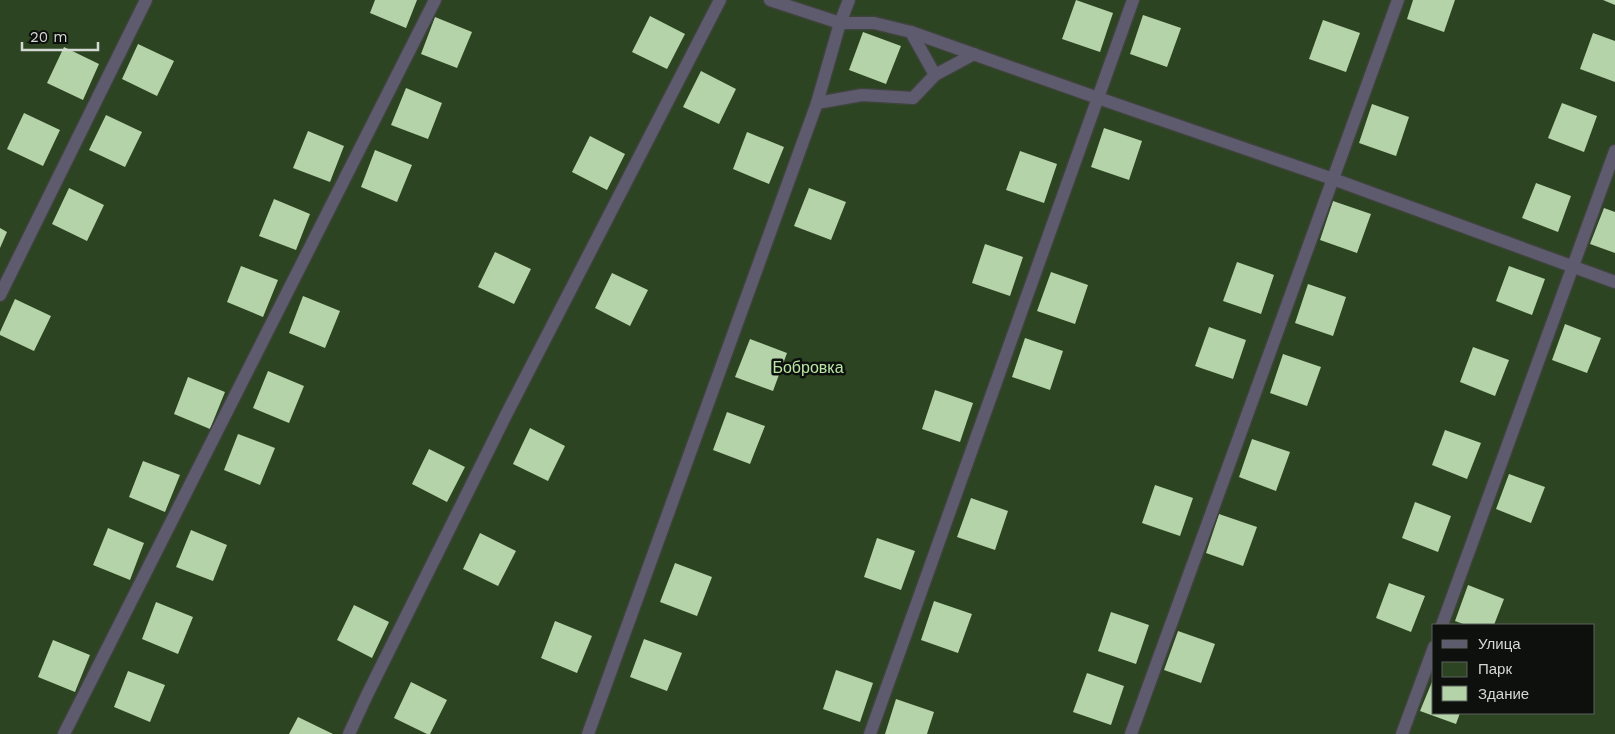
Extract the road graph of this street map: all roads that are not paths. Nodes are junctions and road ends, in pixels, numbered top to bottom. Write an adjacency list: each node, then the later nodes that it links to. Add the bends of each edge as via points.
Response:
1 (146, 0): 18 (street)
2 (435, 0): 21 (street)
3 (720, 0): 22 (street, via 507,413)
4 (770, 0): 8 (street)
5 (849, 0): 8 (street)
6 (1133, 0): 12 (street)
7 (1398, 0): 15 (street)
8 (840, 22): 9 (street, via 874,23); 13 (street)
9 (911, 32): 10 (street); 11 (street)
10 (974, 54): 11 (street); 12 (street)
11 (935, 75): 13 (street, via 913,98 862,95)
12 (1098, 98): 15 (street); 24 (street)
13 (818, 103): 23 (street)
14 (1615, 151): 16 (street)
15 (1333, 179): 16 (street); 25 (street)
16 (1573, 267): 17 (street); 19 (street)
17 (1615, 282)
18 (0, 295)
19 (1442, 624)
20 (1432, 652): 26 (street)
21 (64, 734)
22 (349, 734)
23 (588, 734)
24 (870, 734)
25 (1131, 734)
26 (1402, 734)

